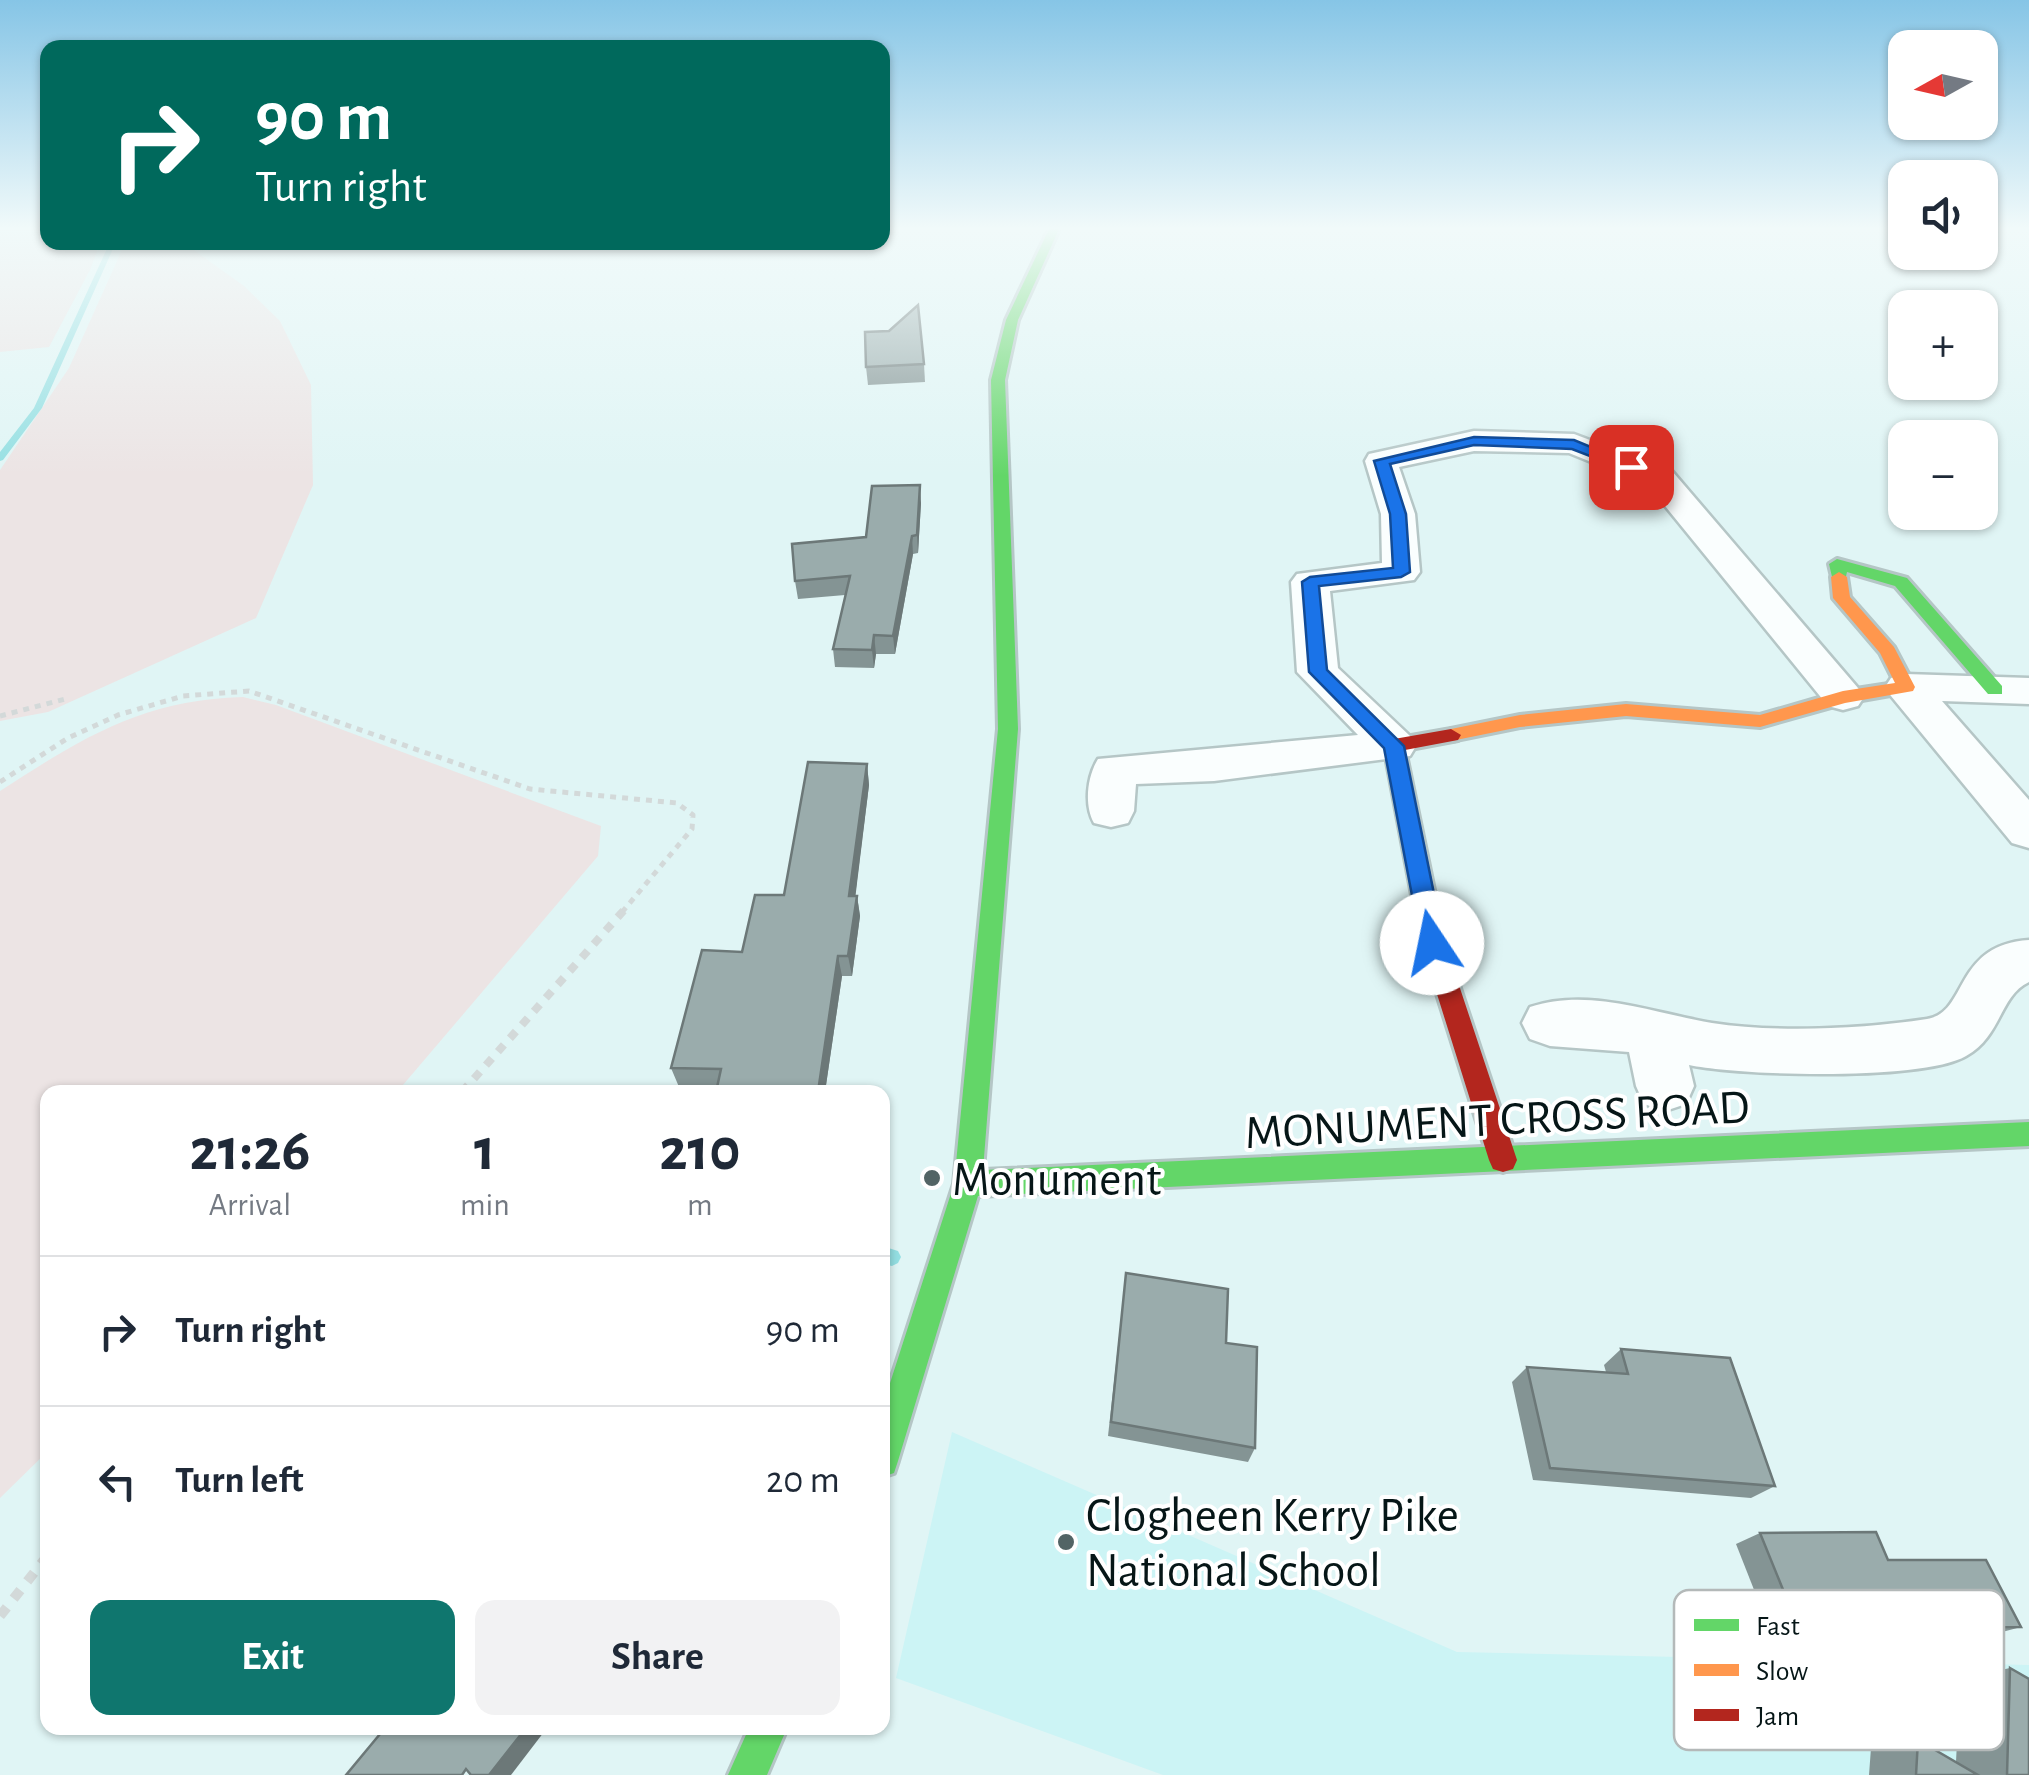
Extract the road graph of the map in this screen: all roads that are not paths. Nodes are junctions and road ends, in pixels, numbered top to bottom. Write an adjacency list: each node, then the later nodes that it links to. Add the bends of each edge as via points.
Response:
1 (1015, 310): 12 (street, via 998,380 1008,729)
2 (1906, 687): 3 (street); 3 (street, via 1888,652 1842,598 1837,564 1901,582); 4 (street); 7 (street)
3 (2012, 691)
4 (1842, 697): 5 (street, via 1760,721 1626,710 1520,721); 5 (street, via 1660,478 1574,444 1474,441 1381,461 1398,514 1401,572 1310,582 1318,672)
5 (1394, 746): 6 (street, via 1114,770); 11 (street, via 1432,943)
6 (1111, 812)
7 (2029, 831)
8 (2029, 961): 9 (street, via 2014,962 1989,981 1974,1018 1946,1040 1871,1049 1714,1046 1659,1060 1612,1025)
9 (1550, 1023)
10 (2029, 1134): 11 (street, MONUMENT CROSS ROAD)
11 (1503, 1160): 12 (street, MONUMENT CROSS ROAD)
12 (968, 1184): 13 (street)
13 (890, 1435)
14 (765, 1735): 15 (street)
15 (748, 1775)

